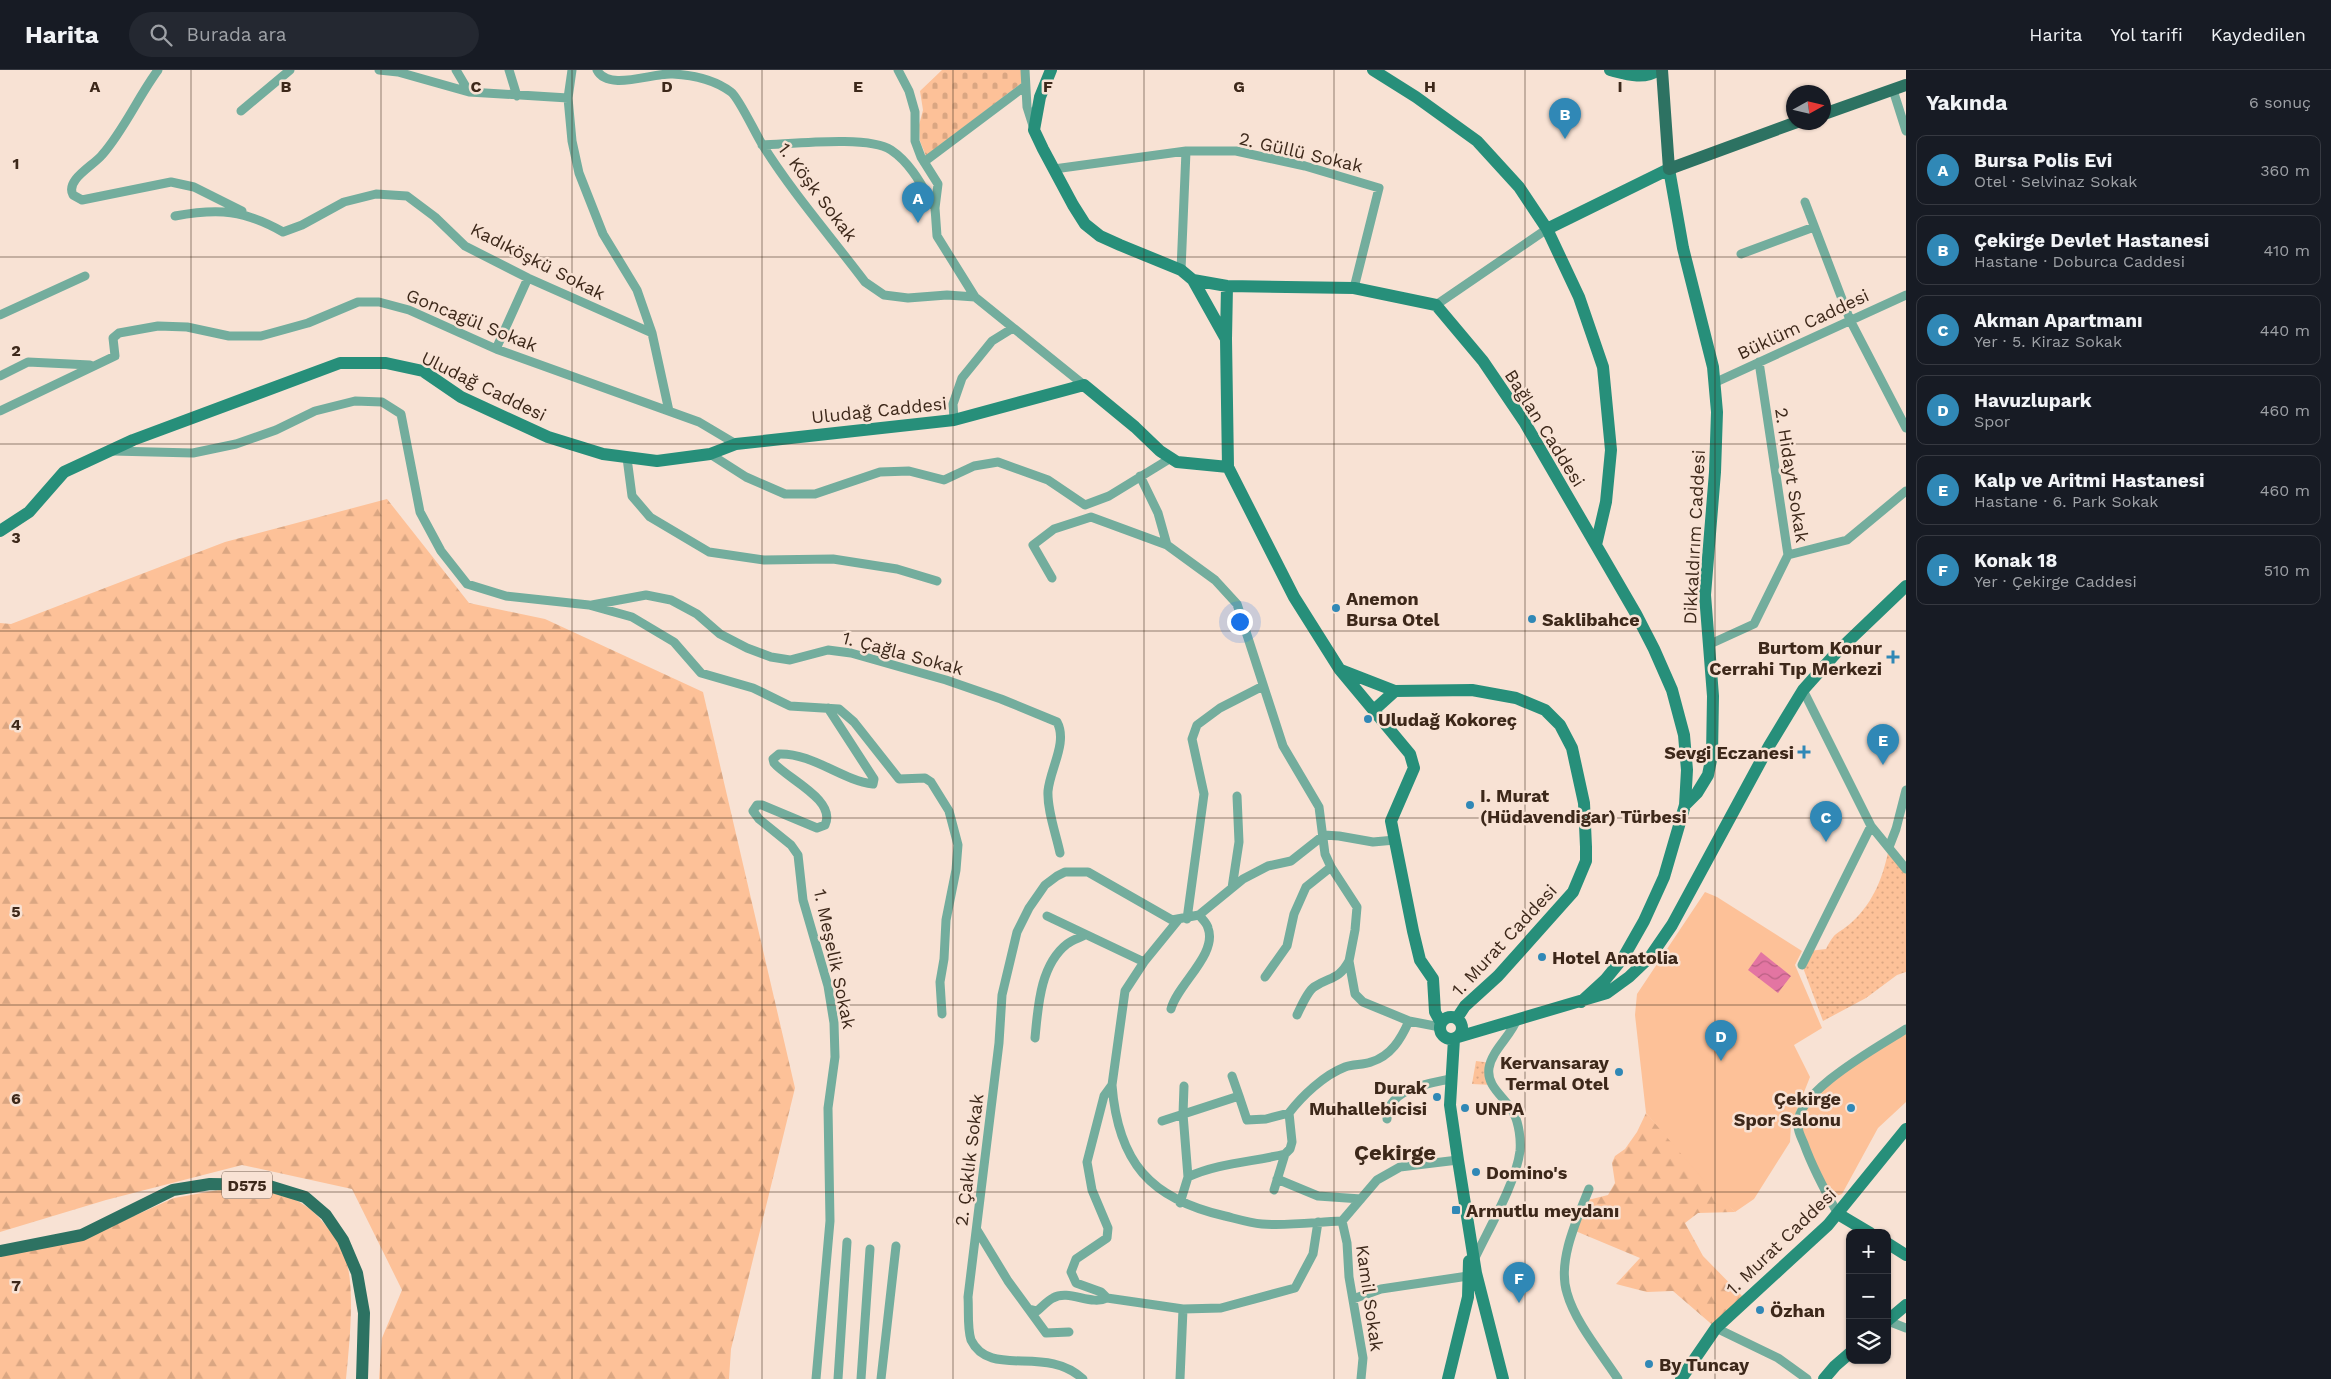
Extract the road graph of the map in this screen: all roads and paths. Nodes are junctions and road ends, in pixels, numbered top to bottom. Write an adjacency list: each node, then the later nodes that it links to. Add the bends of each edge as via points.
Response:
1 (158, 70): 35 (street, via 110,146 72,183 73,195 82,200 171,182 194,187)
2 (290, 70): 22 (street)
3 (379, 70): 19 (street, via 398,72)
4 (456, 70): 19 (street)
5 (509, 70): 20 (street)
6 (572, 70): 21 (street)
7 (597, 70): 15 (street, via 608,79 619,81)
8 (898, 70): 29 (street, via 909,91 915,141)
9 (1025, 70): 17 (street)
10 (1051, 70): 25 (main road, via 1040,97)
11 (1372, 70): 37 (main road, via 1477,141 1519,187)
12 (1610, 70): 13 (main road, via 1637,76 1650,75)
13 (1658, 70)
14 (1662, 70): 31 (main road, Dikkaldırım Caddesi)
15 (671, 72): 27 (street, via 709,80 732,92)
16 (1906, 85): 18 (main road)
17 (1025, 86): 25 (street); 29 (street)
18 (1893, 90): 23 (main road); 26 (street)
19 (469, 92): 20 (street)
20 (517, 96): 21 (street)
21 (568, 98): 51 (street, via 572,142 590,204 603,234 637,290)
22 (241, 111)
23 (1831, 112)
24 (1786, 126): 31 (main road)
25 (1034, 130): 30 (main road)
26 (1906, 131)
27 (762, 145): 33 (street, 1. Köşk Sokak, via 866,142 891,150 916,174); 46 (street, 1. Köşk Sokak, via 865,282 884,295)
28 (1186, 151): 30 (street, 2. Güllü Sokak); 39 (street); 44 (street, 2. Güllü Sokak, via 1236,152 1305,166 1379,188)
29 (924, 162): 33 (street, via 938,184)
30 (1054, 169): 39 (main road, via 1086,224 1100,236)
31 (1669, 169): 37 (main road); 57 (main road, Dikkaldırım Caddesi, via 1683,248)
32 (1805, 202): 36 (street)
33 (935, 208): 46 (street, via 937,236)
34 (175, 216): 35 (street, Kadıköşkü Sokak, via 200,211 233,212)
35 (246, 216): 41 (street, Kadıköşkü Sokak, via 264,221 283,232 344,202 376,194 407,196 436,217 464,246)
36 (1814, 227): 38 (street); 49 (street)
37 (1547, 229): 47 (street); 75 (main road, via 1579,297 1603,367 1611,450 1606,502)
38 (1741, 254)
39 (1181, 270): 42 (main road)
40 (84, 276): 48 (street)
41 (528, 278): 51 (street, Kadıköşkü Sokak); 53 (street)
42 (1193, 280): 43 (main road); 52 (main road)
43 (1227, 286): 44 (main road); 52 (main road)
44 (1354, 288): 47 (main road)
45 (1906, 295): 49 (street, Büklüm Caddesi)
46 (974, 297): 50 (street)
47 (1436, 305): 75 (main road, Bağlan Caddesi, via 1483,361 1525,423)
48 (0, 315)
49 (1850, 320): 54 (street, Büklüm Caddesi); 62 (street)
50 (1013, 328): 58 (street); 61 (street, via 992,341 962,378 953,404)
51 (652, 334): 60 (street)
52 (1226, 339): 68 (main road)
53 (496, 349): 55 (street, Goncagül Sokak, via 409,310 379,302 358,302 308,323 260,336 229,336 168,326 119,333 113,338 115,356); 60 (street, Goncagül Sokak)
54 (1759, 362): 57 (street, Büklüm Caddesi); 76 (street, 2. Hidayt Sokak)
55 (92, 365): 56 (street, Goncagül Sokak, via 28,362); 59 (street, Goncagül Sokak)
56 (0, 376)
57 (1714, 382): 81 (main road, Dikkaldırım Caddesi, via 1717,412 1715,472 1705,595)
58 (1084, 385): 61 (main road, Uludağ Caddesi); 67 (main road)
59 (0, 411)
60 (669, 411): 63 (street, Goncagül Sokak, via 699,422)
61 (954, 420): 63 (main road, Uludağ Caddesi)
62 (1906, 428)
63 (736, 444): 65 (main road, Uludağ Caddesi)
64 (109, 451): 66 (main road, Uludağ Caddesi, via 340,363 386,363 423,371 461,397 548,437); 73 (main road, Uludağ Caddesi, via 64,472 29,512); 80 (street, via 193,453 252,438 315,411 355,401 382,402 401,414 420,512 441,551 467,584 506,596)
65 (710, 454): 66 (main road, Uludağ Caddesi, via 657,461); 71 (street, via 746,477 785,494 815,494 880,472 909,471 944,480 974,466 998,462 1048,480)
66 (627, 458): 78 (street, via 632,496 650,517 709,552 764,560 833,559 897,569)
67 (1171, 458): 68 (main road, via 1177,462); 69 (street)
68 (1228, 468): 82 (main road, via 1294,597)
69 (1140, 476): 71 (street, via 1109,496); 74 (street, via 1158,513)
70 (1906, 491): 76 (street, via 1847,540)
71 (1085, 505): 72 (street)
72 (1091, 517): 74 (street); 77 (street, via 1054,530 1033,545)
73 (0, 531)
74 (1167, 545): 83 (street, via 1215,580 1237,604)
75 (1596, 545): 90 (main road, Bağlan Caddesi, via 1636,614 1672,690 1684,735)
76 (1788, 555): 81 (street, 2. Hidayt Sokak, via 1754,624)
77 (1052, 578)
78 (937, 581)
79 (1906, 593): 84 (main road, via 1836,652)
80 (589, 605): 86 (street, via 632,617 674,642 701,673 753,688 790,706); 95 (street, 1. Çağla Sokak, via 646,595 671,600 697,614 720,634 771,657 790,660 828,650 851,653 946,680 1057,722 1060,738 1048,790)
81 (1708, 645): 90 (main road, Dikkaldırım Caddesi, via 1713,696 1712,755 1708,775 1698,793)
82 (1340, 670): 85 (main road, 1. Murat Caddesi); 87 (main road)
83 (1263, 686): 92 (street, via 1282,746 1319,807); 101 (street, via 1220,708 1197,725 1192,739 1204,794)
84 (1802, 690): 91 (street); 107 (main road, via 1672,926 1656,949 1629,977 1607,993)
85 (1395, 691): 87 (main road); 113 (main road, 1. Murat Caddesi, via 1472,690 1516,698 1545,710 1560,726 1572,748 1584,803 1586,861 1573,892 1498,976 1465,1006)
86 (828, 708): 109 (street, via 839,709 854,722 898,779 925,778 931,782 949,811 958,845 940,982); 161 (street, 1. Meşelik Sokak, via 874,779 873,784 861,783 801,757 779,754 773,759 774,763 814,795 826,815 825,824 817,828 762,805 753,811 798,855 803,900 828,986 834,1023 828,1108 830,1221)
87 (1374, 710): 93 (main road, via 1410,754 1414,768 1391,821)
88 (1906, 790): 94 (street)
89 (1237, 796): 98 (street, via 1239,842)
90 (1685, 805): 107 (main road, Dikkaldırım Caddesi, via 1664,877 1644,921 1623,958)
91 (1871, 826): 94 (street); 105 (street)
92 (1324, 835): 93 (street, via 1373,842); 96 (street, via 1325,854); 98 (street, via 1291,861 1268,866)
93 (1395, 840): 115 (main road, via 1412,931 1420,960 1433,979 1435,1012)
94 (1889, 847): 97 (street)
95 (1060, 853)
96 (1331, 867): 103 (street, via 1357,907); 106 (street, via 1306,887 1294,914 1287,946)
97 (1906, 869)
98 (1232, 888): 99 (street)
99 (1199, 915): 101 (street); 108 (street, via 1208,927 1210,938 1195,971 1174,998)
100 (1047, 916): 102 (street)
101 (1183, 919): 104 (street); 139 (street, 2. Çaklık Sokak, via 1172,920 1088,872 1065,872 1045,884 1029,908 1017,932 1002,995)
102 (1085, 935): 104 (street); 116 (street, via 1067,944 1048,968 1039,1001)
103 (1349, 961): 110 (street, via 1335,978 1312,988); 112 (street, via 1355,994 1363,1002)
104 (1144, 962): 119 (street, via 1125,991)
105 (1802, 965)
106 (1265, 977)
107 (1581, 1002): 111 (main road)
108 (1171, 1009)
109 (942, 1014)
110 (1297, 1015)
111 (1517, 1019): 113 (main road); 115 (main road); 147 (street, via 1489,1068 1494,1089 1514,1114 1520,1152 1506,1194)
112 (1409, 1021): 115 (street); 122 (street, via 1399,1042 1385,1055 1372,1062 1345,1067 1328,1077 1297,1102)
113 (1459, 1021): 115 (main road, via 1462,1031); 115 (main road, via 1449,1017)
114 (1906, 1029): 135 (street, via 1814,1092 1798,1115 1798,1127 1806,1151)
115 (1447, 1032): 118 (main road, via 1452,1064)
116 (1035, 1038)
117 (1232, 1076): 121 (street)
118 (1450, 1079): 124 (street, via 1412,1087 1396,1099 1387,1111); 128 (main road, via 1450,1105)
119 (1112, 1085): 134 (street, via 1114,1111 1123,1142 1147,1181); 149 (street, via 1104,1096 1087,1162 1092,1190 1107,1223 1108,1234 1107,1238 1076,1258 1070,1272 1076,1283)
120 (1184, 1086): 123 (street)
121 (1239, 1096): 122 (street, via 1248,1120); 123 (street)
122 (1289, 1113): 127 (street, via 1292,1142)
123 (1183, 1114): 125 (street); 129 (street)
124 (1387, 1119)
125 (1162, 1121)
126 (1906, 1129): 135 (main road, 1. Murat Caddesi)
127 (1285, 1154): 129 (street, via 1220,1165); 130 (street)
128 (1458, 1160): 133 (street, via 1400,1167 1377,1180); 140 (main road)
129 (1188, 1177): 134 (street)
130 (1277, 1179): 132 (street); 133 (street, via 1318,1196)
131 (1589, 1189): 170 (street, via 1565,1258 1566,1291 1574,1311)
132 (1274, 1190)
133 (1361, 1199): 136 (street)
134 (1180, 1203): 137 (street, via 1262,1224)
135 (1838, 1214): 138 (main road); 156 (main road, 1. Murat Caddesi)
136 (1342, 1221): 137 (street); 150 (street, Kamil Sokak)
137 (1318, 1222): 153 (street, via 1313,1254 1296,1288 1221,1308)
138 (1863, 1229)
139 (977, 1230): 152 (street); 165 (street, 2. Çaklık Sokak, via 968,1297 970,1338 978,1358 1003,1370 1048,1365 1067,1369)
140 (1470, 1236): 147 (main road); 148 (main road)
141 (847, 1242): 162 (street)
142 (896, 1246): 164 (street)
143 (1896, 1246): 146 (main road)
144 (870, 1249): 163 (street)
145 (0, 1251): 160 (main road, D575, via 82,1235 173,1190 210,1184 266,1185 305,1197 326,1215 343,1240 358,1273 364,1314)
146 (1906, 1255)
147 (1474, 1261): 169 (main road)
148 (1468, 1276): 150 (street, via 1381,1289); 168 (main road, via 1468,1297)
149 (1108, 1298): 152 (street, via 1096,1300 1066,1295 1054,1297 1037,1311); 153 (street)
150 (1353, 1299): 167 (street, Kamil Sokak, via 1363,1358)
151 (1906, 1305): 154 (main road)
152 (1028, 1309): 158 (street, via 1046,1333)
153 (1182, 1309): 166 (street)
154 (1890, 1319)
155 (1891, 1322): 157 (street)
156 (1716, 1328): 171 (main road, 1. Murat Caddesi); 172 (street, via 1778,1358)
157 (1906, 1328)
158 (1069, 1332)
159 (1846, 1357): 173 (main road)
160 (362, 1379)
161 (816, 1379)
162 (838, 1379)
163 (861, 1379)
164 (881, 1379)
165 (1083, 1379)
166 (1180, 1379)
167 (1361, 1379)
168 (1448, 1379)
169 (1503, 1379)
170 (1618, 1379)
171 (1681, 1379)
172 (1807, 1379)
173 (1824, 1379)

